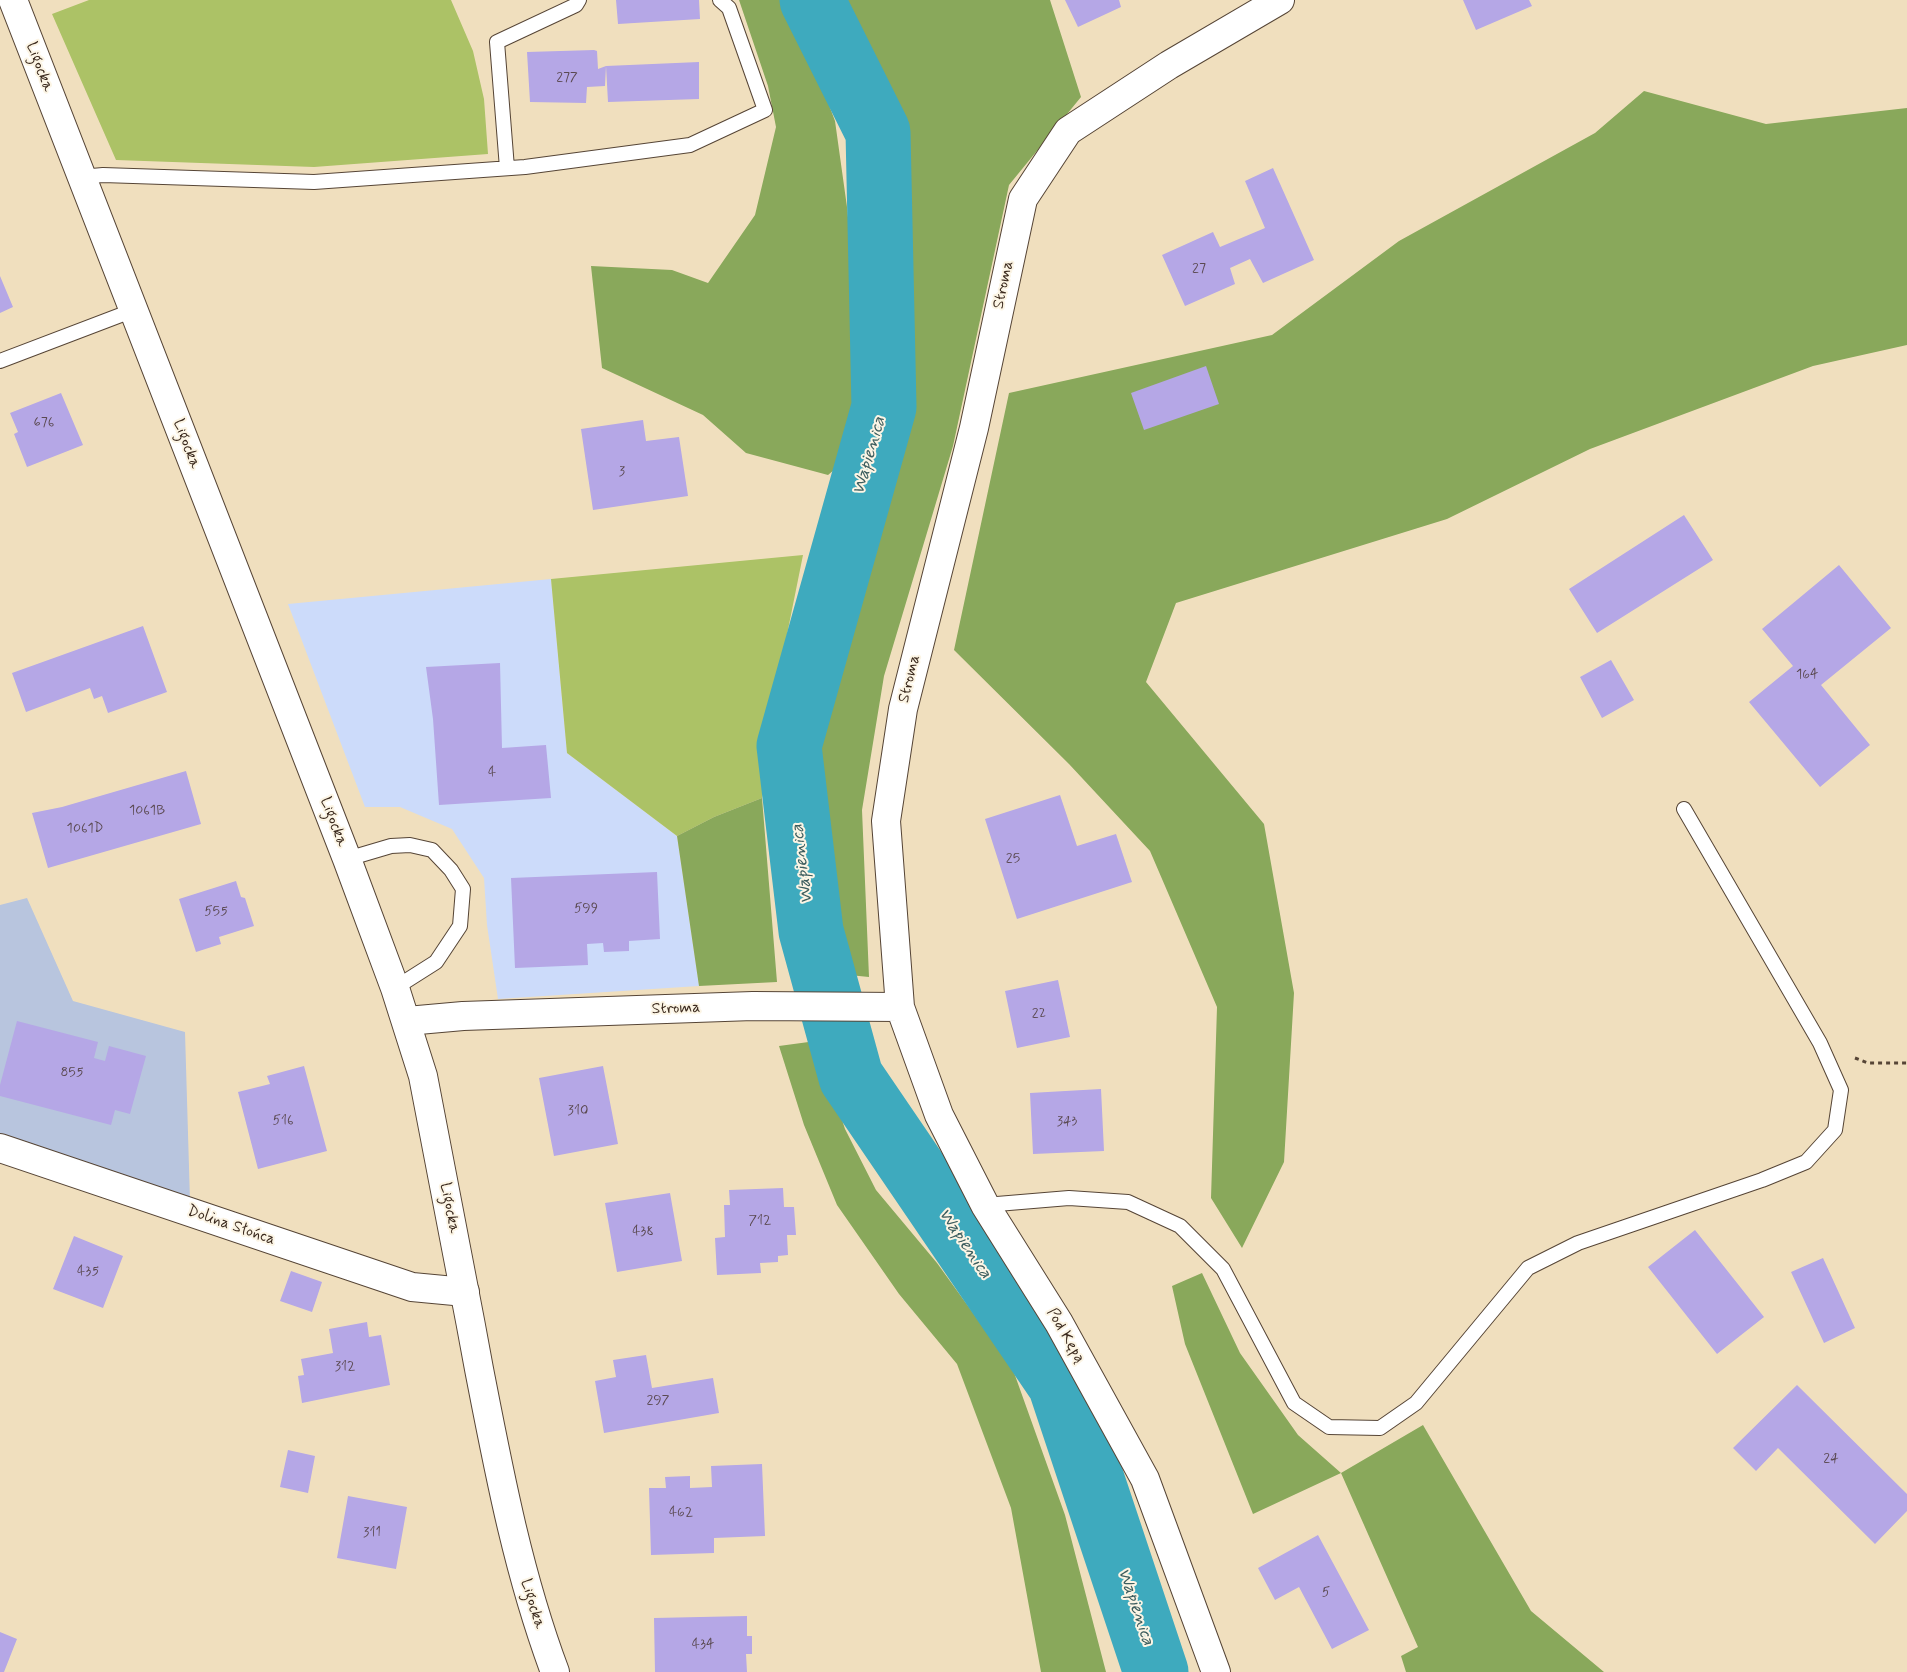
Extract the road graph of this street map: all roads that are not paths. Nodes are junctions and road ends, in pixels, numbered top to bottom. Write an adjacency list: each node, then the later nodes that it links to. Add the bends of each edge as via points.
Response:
1 (13, 0): 6 (street, Ligocka)
2 (579, 0): 5 (lane, via 576,5 497,42)
3 (720, 0): 5 (lane, via 730,8 765,110 690,145)
4 (1280, 0): 12 (street, Stroma, via 1169,65 1068,131 1023,198 974,428 903,709 886,821)
5 (507, 168): 6 (lane, via 314,182)
6 (81, 177): 7 (street, Ligocka)
7 (134, 310): 8 (lane); 10 (street, Ligocka)
8 (0, 361)
9 (1684, 809): 15 (lane, via 1820,1043 1841,1090 1835,1130 1806,1162 1578,1243 1528,1268 1416,1403 1380,1428 1329,1427 1294,1403 1223,1269 1180,1226 1128,1202 1069,1198)
10 (347, 859): 11 (street, Ligocka); 11 (lane, via 391,846 410,845 432,850 463,889 460,926 436,962)
11 (395, 988): 13 (street, Ligocka)
12 (900, 1007): 13 (street, Stroma, via 753,1006 463,1016); 15 (street, Pod Kępą, via 939,1115)
13 (407, 1021): 16 (street, Ligocka, via 423,1076)
14 (0, 1148): 16 (street, Dolina Słońca, via 412,1287)
15 (985, 1206): 18 (street, Pod Kępą, via 1059,1323 1145,1479)
16 (465, 1292): 17 (street, Ligocka, via 518,1559)
17 (555, 1672)
18 (1216, 1672)

